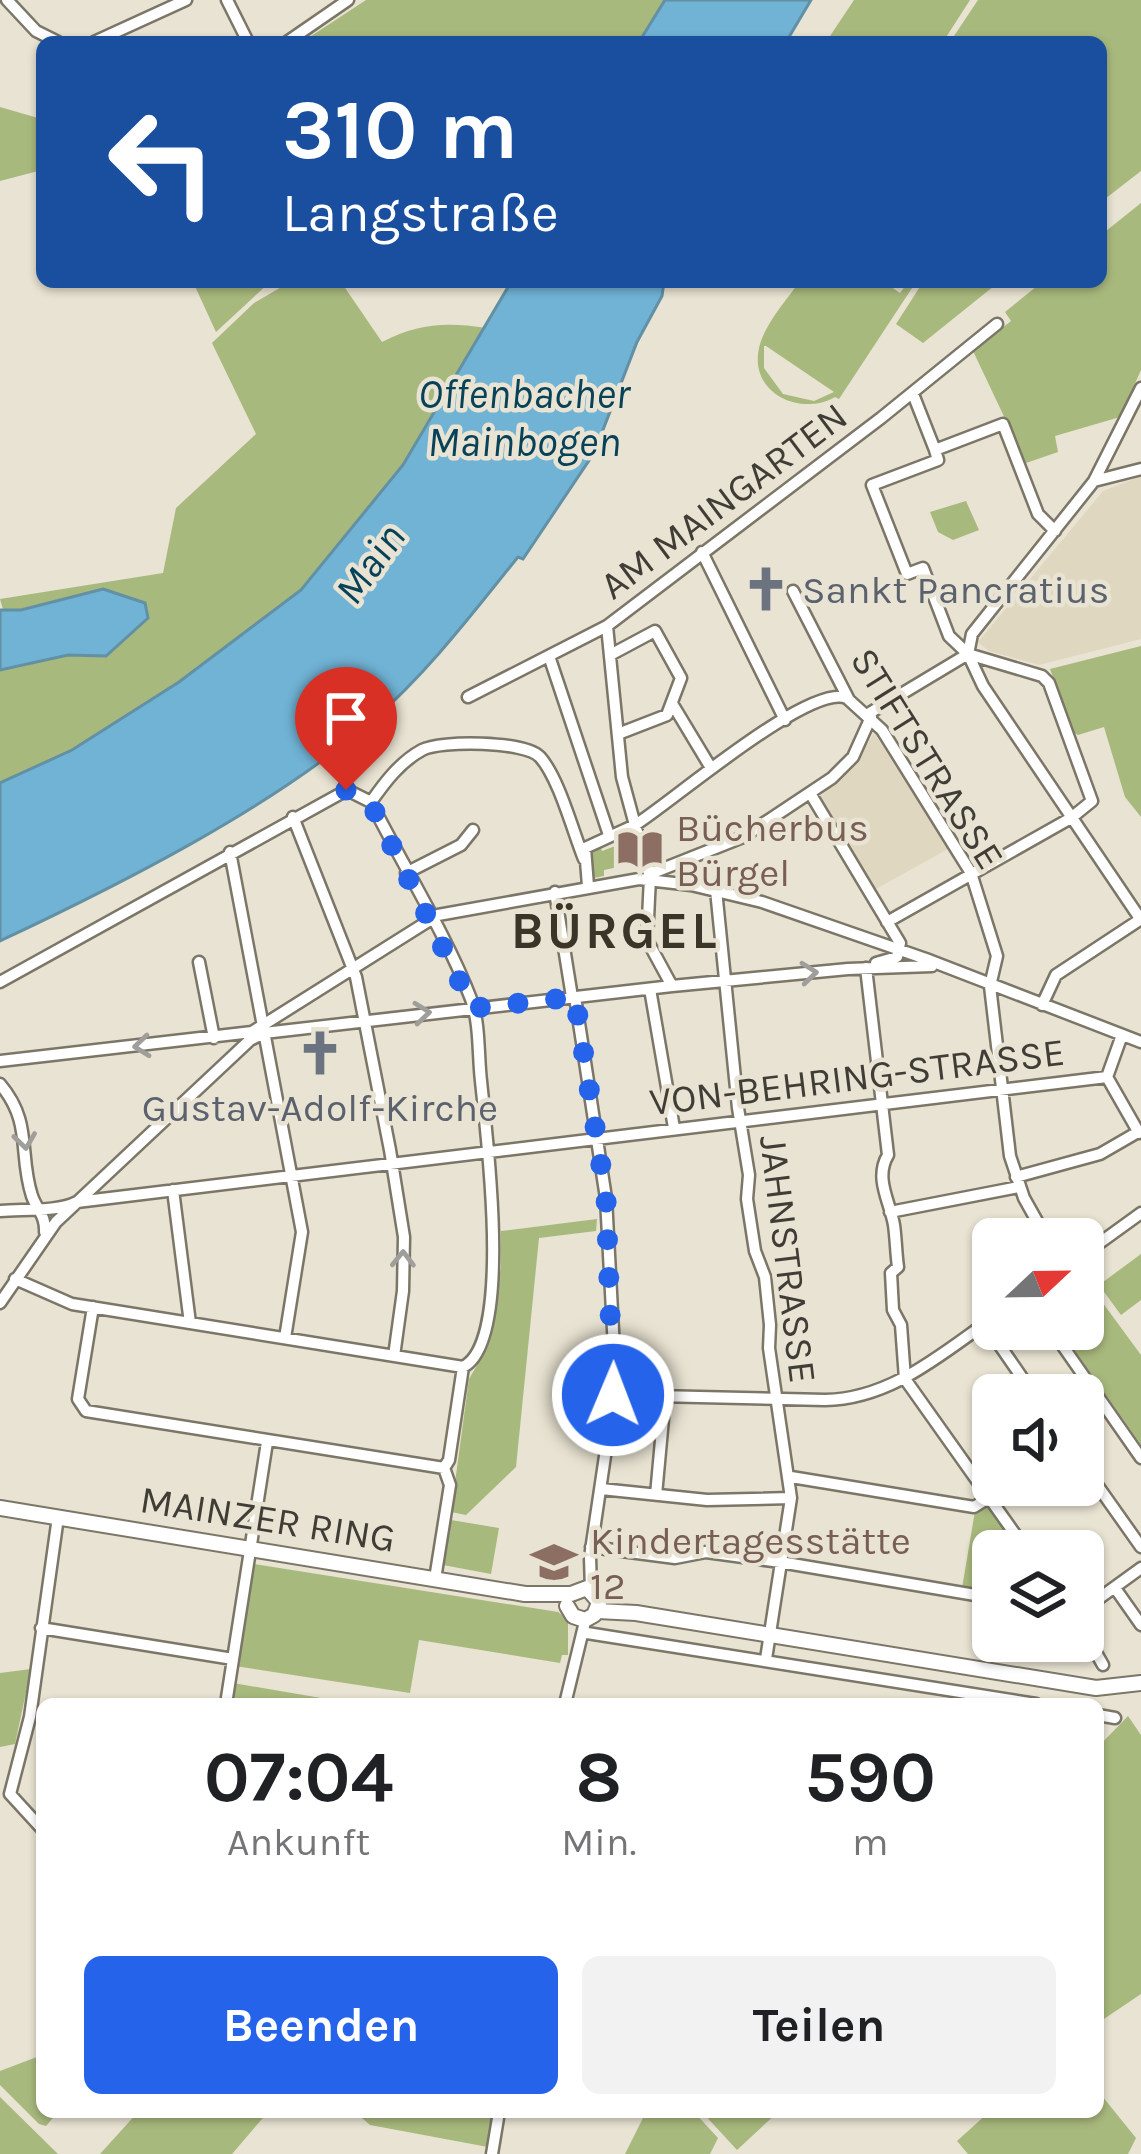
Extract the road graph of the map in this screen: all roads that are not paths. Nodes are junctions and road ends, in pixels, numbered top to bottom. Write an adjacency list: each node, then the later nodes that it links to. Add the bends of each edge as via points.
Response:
1 (7, 0): 5 (street)
2 (186, 0): 6 (street)
3 (227, 0): 7 (street)
4 (348, 0): 8 (street)
5 (46, 36)
6 (107, 36)
7 (245, 36)
8 (296, 36)
9 (997, 324): 11 (street, AM MAINGARTEN)
10 (1141, 388): 14 (street)
11 (913, 394): 12 (street); 16 (street, AM MAINGARTEN)
12 (935, 451): 15 (street, via 1003,424 1038,514); 20 (street, via 938,460 872,485 907,574 923,568 950,636)
13 (1141, 469): 14 (street)
14 (1094, 481): 15 (street)
15 (1054, 531): 20 (street, via 972,634)
16 (702, 552): 18 (street, AM MAINGARTEN); 26 (street)
17 (793, 591): 23 (street, STIFTSTRASSE)
18 (607, 626): 19 (street); 21 (street, AM MAINGARTEN)
19 (612, 654): 24 (street, via 660,633 681,678); 27 (street)
20 (968, 654): 25 (street); 32 (street); 32 (street, via 1049,682 1092,794)
21 (549, 656): 22 (street, AM MAINGARTEN); 35 (street)
22 (468, 698)
23 (850, 700): 25 (street, STIFTSTRASSE); 26 (street, via 834,695)
24 (673, 705): 27 (street, via 662,719); 28 (street)
25 (870, 715): 29 (street, via 849,763); 39 (street, STIFTSTRASSE)
26 (785, 720): 28 (street)
27 (618, 734): 33 (street)
28 (711, 768): 33 (street)
29 (810, 793): 40 (street, via 743,837); 46 (street)
30 (370, 802): 31 (street, via 344,789); 37 (street, via 427,747 528,751 548,772); 38 (street)
31 (293, 817): 36 (street); 49 (street)
32 (1071, 818): 39 (street); 45 (street)
33 (634, 825): 35 (street); 40 (street)
34 (473, 830): 38 (street, via 461,845)
35 (609, 835): 37 (street, via 587,845)
36 (230, 852): 53 (street); 63 (street)
37 (584, 859): 41 (street)
38 (406, 873): 44 (street)
39 (971, 873): 46 (street); 55 (street, STIFTSTRASSE, via 997,951)
40 (650, 877): 41 (street); 42 (street); 54 (street, via 647,940)
41 (588, 886): 43 (street)
42 (716, 890): 47 (street); 52 (street, JAHNSTRASSE)
43 (555, 892): 44 (street); 57 (street)
44 (430, 918): 49 (street); 59 (street)
45 (1141, 919): 58 (street, via 1054,977)
46 (887, 922): 47 (street)
47 (901, 950): 50 (street); 51 (street)
48 (199, 962): 65 (street)
49 (353, 968): 60 (street); 61 (street)
50 (866, 968): 51 (street); 52 (street, one-way to 50); 73 (street)
51 (959, 973): 55 (street)
52 (725, 981): 54 (street); 74 (street, JAHNSTRASSE)
53 (0, 982)
54 (672, 986): 56 (street)
55 (990, 986): 58 (street); 72 (street, STIFTSTRASSE)
56 (650, 988): 57 (street); 75 (street)
57 (574, 997): 59 (street); 77 (street)
58 (1042, 1005): 64 (street)
59 (473, 1008): 61 (street, one-way to 59); 78 (street)
60 (285, 1013): 62 (street); 63 (street)
61 (364, 1019): 62 (street); 79 (street)
62 (295, 1028): 63 (street)
63 (263, 1030): 65 (street); 69 (street); 80 (street)
64 (1122, 1035): 66 (street); 70 (street)
65 (216, 1038): 67 (street, one-way to 67); 69 (street, via 230,1052)
66 (1141, 1042)
67 (23, 1059): 68 (street); 71 (street, via 4,1073)
68 (0, 1060)
69 (215, 1072): 83 (street)
70 (1107, 1076): 72 (street, VON-BEHRING-STRASSE); 76 (street)
71 (4, 1089): 84 (street, one-way to 84, via 24,1129 31,1192)
72 (1001, 1090): 73 (street, VON-BEHRING-STRASSE); 81 (street, STIFTSTRASSE)
73 (880, 1104): 74 (street, VON-BEHRING-STRASSE); 86 (street)
74 (741, 1120): 75 (street, VON-BEHRING-STRASSE); 103 (street, JAHNSTRASSE)
75 (674, 1128): 77 (street, VON-BEHRING-STRASSE)
76 (1140, 1134): 81 (street)
77 (598, 1136): 78 (street, VON-BEHRING-STRASSE); 101 (street)
78 (488, 1150): 79 (street, VON-BEHRING-STRASSE); 99 (street, via 494,1265 481,1349)
79 (391, 1162): 80 (street, VON-BEHRING-STRASSE); 98 (street, one-way to 79, via 404,1237)
80 (291, 1175): 82 (street, VON-BEHRING-STRASSE); 96 (street, via 302,1236)
81 (1017, 1182): 86 (street); 88 (street, STIFTSTRASSE)
82 (172, 1190): 83 (street, VON-BEHRING-STRASSE); 94 (street)
83 (77, 1202): 84 (street, VON-BEHRING-STRASSE); 90 (street)
84 (41, 1206): 85 (street, VON-BEHRING-STRASSE); 90 (street, via 46,1223)
85 (0, 1211)
86 (890, 1212): 100 (street)
87 (1141, 1214): 89 (street)
88 (1035, 1218)
89 (1104, 1240)
90 (38, 1246): 91 (street)
91 (15, 1279): 92 (street); 93 (street)
92 (0, 1303)
93 (93, 1307): 94 (street); 104 (street, via 78,1399 83,1410)
94 (190, 1323): 96 (street)
95 (972, 1333): 100 (street)
96 (285, 1338): 98 (street)
97 (1066, 1350): 105 (street)
98 (394, 1356): 99 (street)
99 (467, 1365): 106 (street)
100 (904, 1379): 103 (street, via 854,1398); 107 (street)
101 (613, 1395): 102 (street); 109 (street)
102 (665, 1397): 103 (street); 111 (street)
103 (777, 1399): 108 (street, JAHNSTRASSE)
104 (267, 1442): 106 (street); 117 (street)
105 (1141, 1459)
106 (444, 1468): 121 (street, via 450,1486)
107 (972, 1472)
108 (790, 1477): 112 (street, JAHNSTRASSE); 113 (street)
109 (601, 1489): 111 (street); 118 (street)
110 (1104, 1495): 116 (street)
111 (656, 1496): 112 (street)
112 (791, 1498): 119 (street, JAHNSTRASSE)
113 (976, 1506)
114 (0, 1508): 115 (street, MAINZER RING)
115 (58, 1517): 117 (street, MAINZER RING); 128 (street)
116 (1141, 1547)
117 (250, 1549): 121 (street, MAINZER RING); 131 (street)
118 (591, 1552): 119 (street, via 706,1552); 125 (street)
119 (780, 1562): 123 (street); 129 (street, JAHNSTRASSE)
120 (1141, 1568): 122 (street)
121 (435, 1579): 125 (street, MAINZER RING)
122 (1115, 1588): 124 (street); 127 (street)
123 (972, 1594)
124 (1104, 1596)
125 (583, 1607): 126 (street, MAINZER RING); 130 (street, MAINZER RING); 137 (street)
126 (630, 1614): 129 (street, MAINZER RING); 130 (street)
127 (1141, 1625)
128 (41, 1628): 131 (street); 141 (street)
129 (770, 1634): 132 (street, JAHNSTRASSE); 135 (street, MAINZER RING, via 1096,1688)
130 (625, 1638): 132 (street, MAINZER RING)
131 (233, 1659): 136 (street)
132 (766, 1659): 138 (street, MAINZER RING)
133 (1101, 1662): 134 (street)
134 (1103, 1665)
135 (1141, 1683)
136 (227, 1698)
137 (566, 1698)
138 (1000, 1698)
139 (1104, 1716): 140 (street)
140 (1115, 1718)
141 (28, 1723): 142 (street); 143 (street, via 10,1794)
142 (36, 1725)
143 (36, 1822)
144 (498, 2118): 145 (street)
145 (492, 2154)

